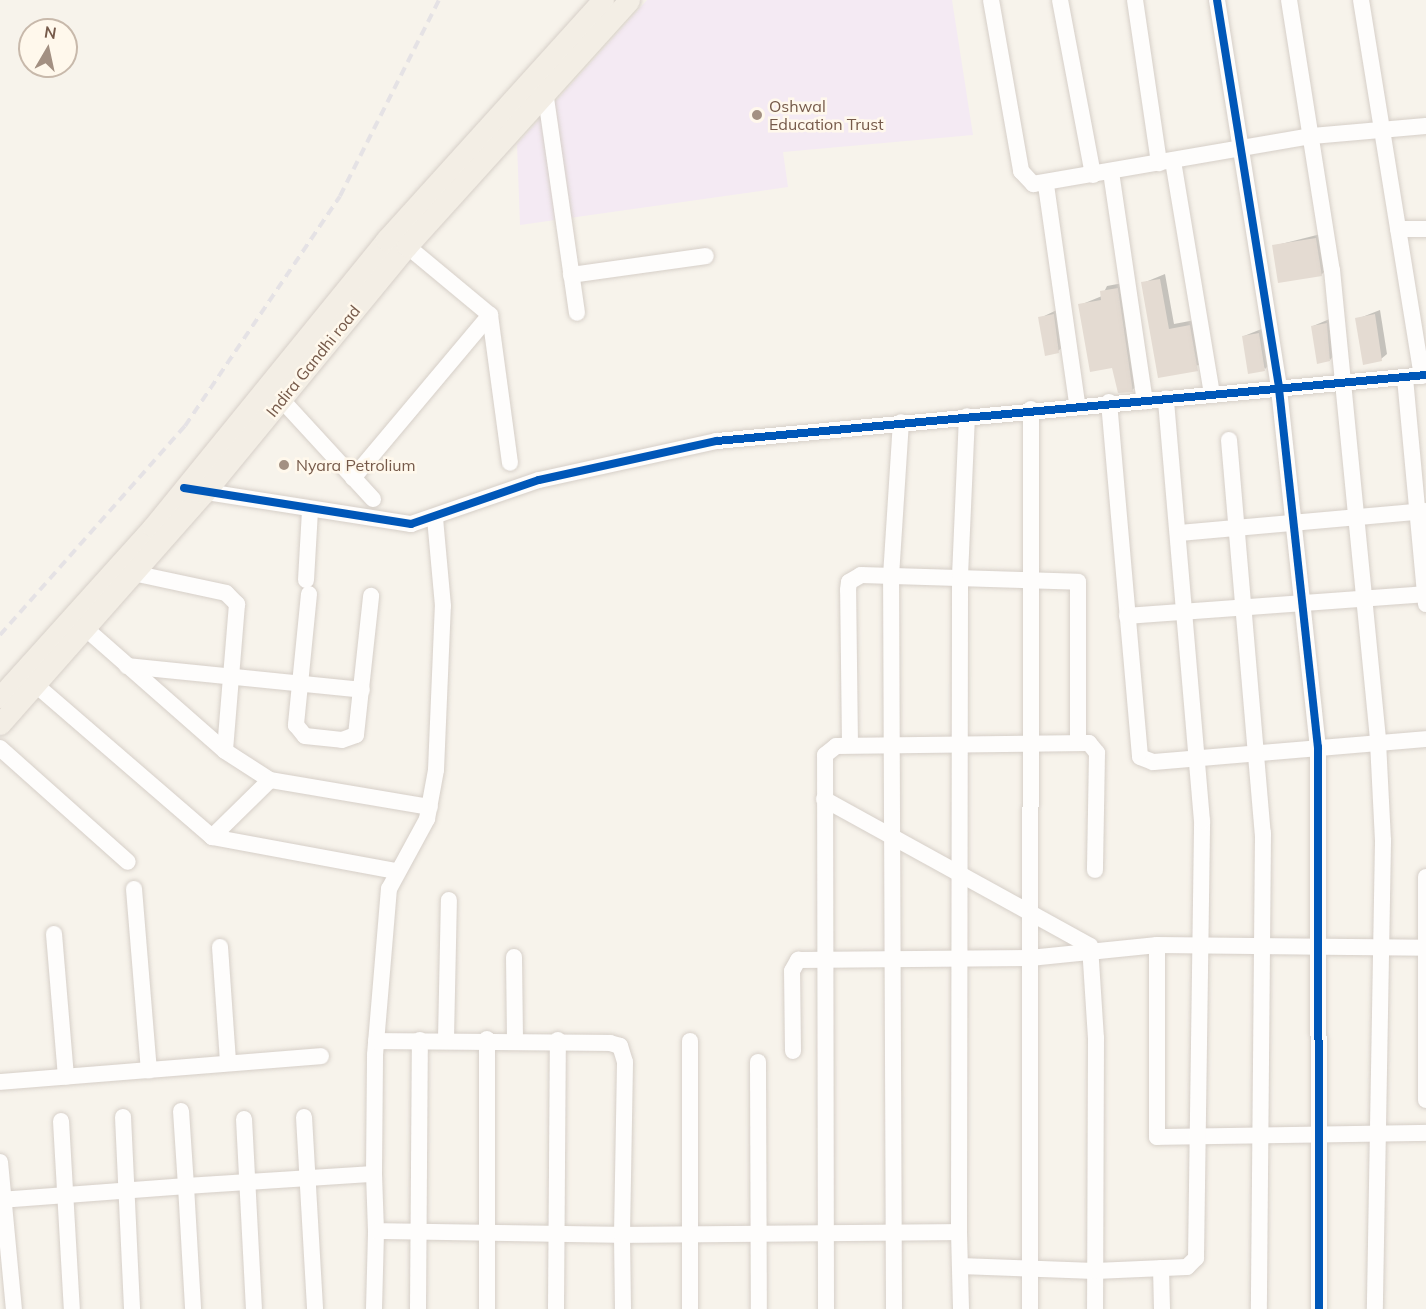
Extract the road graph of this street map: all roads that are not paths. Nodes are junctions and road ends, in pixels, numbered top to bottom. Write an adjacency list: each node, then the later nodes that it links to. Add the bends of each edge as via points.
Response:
1 (603, 0): 40 (main road, Indira Gandhi road, via 386,240)
2 (629, 0): 9 (main road, Indira Gandhi road)
3 (991, 0): 17 (street, via 1021,171 1033,184)
4 (1060, 0): 16 (street)
5 (1135, 0): 14 (street)
6 (1217, 0): 13 (street)
7 (1290, 0): 12 (street)
8 (1360, 0): 11 (street)
9 (545, 92): 20 (main road, Indira Gandhi road); 22 (street)
10 (1426, 126): 11 (street)
11 (1381, 128): 12 (street); 18 (street)
12 (1312, 136): 13 (street); 26 (street)
13 (1242, 148): 14 (street); 27 (street)
14 (1166, 162): 15 (street); 28 (street)
15 (1111, 172): 16 (street); 31 (street)
16 (1093, 175): 17 (street)
17 (1046, 184): 33 (street)
18 (1398, 229): 19 (street); 25 (street)
19 (1426, 229)
20 (407, 246): 24 (street); 29 (main road, Indira Gandhi road)
21 (706, 256): 22 (street)
22 (571, 275): 23 (street)
23 (576, 313)
24 (490, 315): 38 (street); 39 (street)
25 (1418, 376): 26 (street); 43 (street)
26 (1346, 384): 27 (street); 44 (street)
27 (1279, 389): 28 (street); 46 (street)
28 (1212, 394): 30 (street)
29 (281, 399): 39 (street); 40 (main road, Indira Gandhi road)
30 (1166, 399): 31 (street); 48 (street)
31 (1145, 401): 32 (street)
32 (1109, 402): 33 (street); 59 (street)
33 (1077, 404): 34 (street)
34 (1031, 409): 35 (street); 52 (street)
35 (967, 416): 36 (street); 51 (street)
36 (901, 422): 45 (street, via 717,441 539,480); 50 (street)
37 (1229, 440): 47 (street)
38 (510, 463)
39 (353, 478): 41 (street)
40 (194, 490): 42 (street); 49 (main road, Indira Gandhi road); 66 (main road, Indira Gandhi road)
41 (373, 499)
42 (310, 511): 45 (street, via 411,524); 63 (street)
43 (1422, 511): 44 (street); 55 (street)
44 (1357, 517): 46 (street); 54 (street)
45 (435, 518): 82 (street, via 443,606)
46 (1296, 523): 47 (street); 56 (street)
47 (1236, 528): 48 (street); 57 (street)
48 (1179, 533): 58 (street)
49 (133, 573): 60 (main road, Indira Gandhi road); 62 (street, via 233,597 239,612)
50 (891, 576): 51 (street); 71 (street, via 861,576 849,582); 72 (street)
51 (960, 576): 52 (street); 74 (street)
52 (1031, 577): 70 (street, via 1070,579 1081,588); 73 (street)
53 (371, 596): 65 (street)
54 (1364, 598): 55 (street); 56 (street); 69 (street)
55 (1426, 598)
56 (1304, 603): 57 (street); 75 (street)
57 (1246, 607): 58 (street); 78 (street)
58 (1187, 612): 59 (street); 79 (street)
59 (1127, 616): 79 (street, via 1140,757 1153,762)
60 (85, 628): 61 (street); 64 (main road, Indira Gandhi road)
61 (127, 666): 62 (street); 77 (street)
62 (232, 675): 63 (street); 77 (street)
63 (301, 683): 65 (street); 65 (street, via 298,732 342,740 356,735)
64 (36, 685): 67 (main road, Indira Gandhi road); 83 (street)
65 (362, 690)
66 (0, 697)
67 (0, 724)
68 (1426, 739): 69 (street)
69 (1378, 742): 75 (street); 100 (street)
70 (1078, 743): 73 (street); 86 (street, via 1089,744 1097,753)
71 (850, 745): 72 (street); 81 (street, via 836,746 825,755)
72 (895, 745): 74 (street); 84 (street)
73 (1030, 745): 74 (street); 92 (street)
74 (958, 746): 88 (street)
75 (1318, 747): 78 (street); 97 (street)
76 (0, 748): 85 (street)
77 (225, 751): 80 (street)
78 (1257, 751): 79 (street); 96 (street)
79 (1196, 757): 95 (street)
80 (270, 780): 82 (street); 83 (street)
81 (824, 799): 84 (street); 103 (street)
82 (430, 807): 87 (street)
83 (212, 837): 87 (street)
84 (895, 838): 88 (street); 105 (street)
85 (128, 862)
86 (1095, 870)
87 (395, 871): 112 (street, via 384,932)
88 (961, 876): 92 (street); 106 (street)
89 (1426, 877): 99 (street)
90 (134, 888): 118 (street)
91 (449, 900): 108 (street)
92 (1030, 914): 101 (street, via 1085,942); 104 (street)
93 (54, 934): 119 (street)
94 (1157, 945): 95 (street); 101 (street); 131 (street, via 1155,1132 1164,1140)
95 (1202, 945): 96 (street); 131 (street)
96 (1262, 946): 97 (street); 130 (street)
97 (1322, 946): 100 (street); 129 (street)
98 (220, 947): 116 (street)
99 (1425, 948): 100 (street); 121 (street)
100 (1382, 949): 128 (street)
101 (1092, 953): 104 (street); 153 (street)
102 (514, 957): 107 (street)
103 (824, 958): 105 (street); 114 (street, via 793,965); 143 (street)
104 (1030, 958): 106 (street); 152 (street)
105 (893, 959): 106 (street); 144 (street)
106 (962, 959): 145 (street)
107 (515, 1038): 109 (street); 111 (street)
108 (446, 1039): 109 (street); 110 (street)
109 (487, 1039): 142 (street)
110 (420, 1040): 112 (street); 141 (street)
111 (558, 1040): 147 (street); 149 (street, via 610,1043 624,1054)
112 (376, 1041): 133 (street)
113 (690, 1041): 148 (street)
114 (793, 1051)
115 (321, 1056): 116 (street)
116 (228, 1062): 118 (street)
117 (758, 1062): 146 (street)
118 (149, 1070): 119 (street)
119 (66, 1077): 120 (street)
120 (0, 1082)
121 (1426, 1100)
122 (181, 1111): 136 (street)
123 (123, 1117): 137 (street)
124 (304, 1117): 134 (street)
125 (243, 1119): 135 (street)
126 (61, 1121): 138 (street)
127 (1426, 1133): 128 (street)
128 (1374, 1134): 129 (street); 175 (street)
129 (1321, 1135): 130 (street); 174 (street)
130 (1260, 1136): 131 (street); 173 (street)
131 (1201, 1140): 151 (street, via 1196,1258 1187,1267)
132 (0, 1162): 139 (street)
133 (374, 1174): 134 (street); 140 (street)
134 (308, 1177): 135 (street); 159 (street)
135 (247, 1179): 136 (street); 158 (street)
136 (186, 1186): 137 (street); 157 (street)
137 (126, 1191): 138 (street); 156 (street)
138 (65, 1194): 139 (street); 155 (street)
139 (2, 1200): 154 (street)
140 (376, 1231): 141 (street); 160 (street)
141 (417, 1232): 142 (street); 161 (street)
142 (487, 1232): 147 (street); 162 (street)
143 (826, 1232): 144 (street); 146 (street); 167 (street)
144 (894, 1232): 145 (street); 168 (street)
145 (959, 1232): 150 (street)
146 (758, 1233): 148 (street); 166 (street)
147 (557, 1234): 149 (street); 163 (street)
148 (690, 1234): 149 (street); 165 (street)
149 (622, 1235): 164 (street)
150 (960, 1266): 152 (street); 169 (street)
151 (1161, 1268): 153 (street); 172 (street)
152 (1029, 1270): 153 (street); 170 (street)
153 (1095, 1271): 171 (street)
154 (14, 1309)
155 (72, 1309)
156 (132, 1309)
157 (193, 1309)
158 (254, 1309)
159 (315, 1309)
160 (374, 1309)
161 (418, 1309)
162 (487, 1309)
163 (556, 1309)
164 (622, 1309)
165 (690, 1309)
166 (759, 1309)
167 (826, 1309)
168 (894, 1309)
169 (961, 1309)
170 (1030, 1309)
171 (1095, 1309)
172 (1162, 1309)
173 (1259, 1309)
174 (1318, 1309)
175 (1375, 1309)

